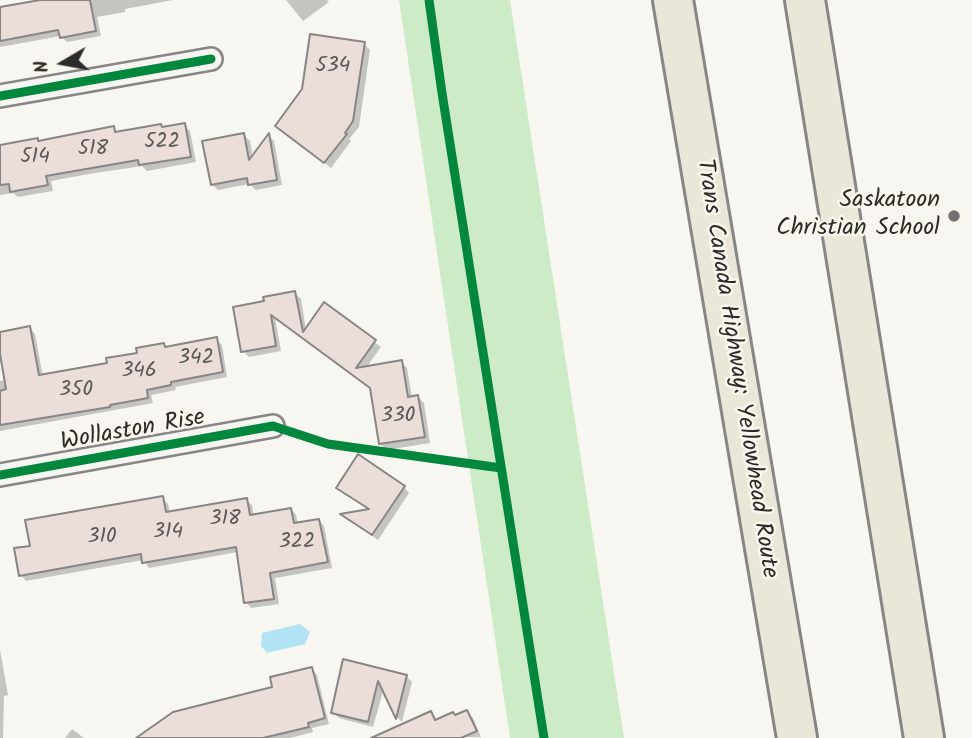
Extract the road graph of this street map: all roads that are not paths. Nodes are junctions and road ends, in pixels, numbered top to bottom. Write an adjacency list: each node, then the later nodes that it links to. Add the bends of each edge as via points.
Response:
1 (673, 0): 7 (highway, Trans Canada Highway: Yellowhead Route)
2 (805, 0): 8 (highway)
3 (211, 60): 4 (street)
4 (0, 96)
5 (273, 426): 6 (street, Wollaston Rise)
6 (0, 475)
7 (797, 738)
8 (924, 738)

